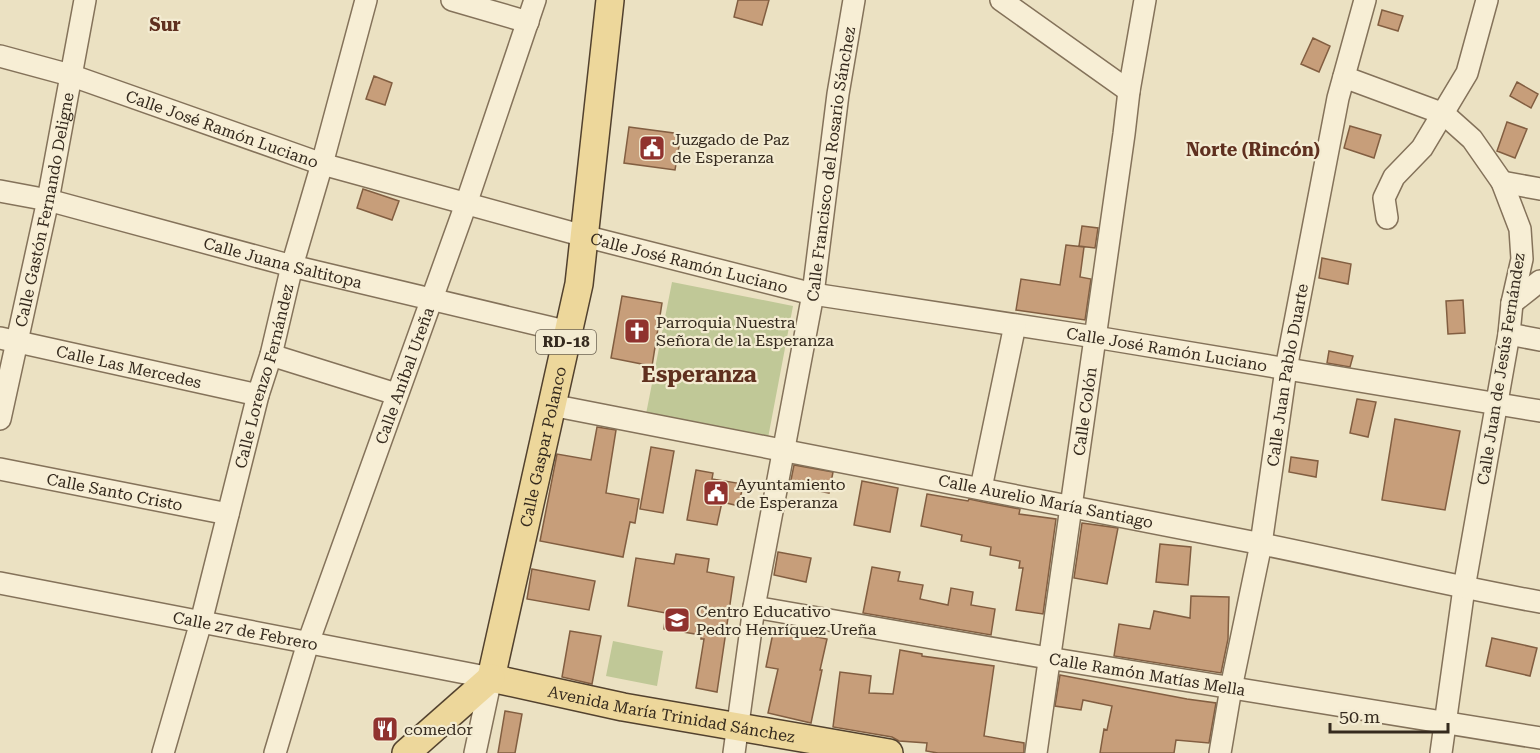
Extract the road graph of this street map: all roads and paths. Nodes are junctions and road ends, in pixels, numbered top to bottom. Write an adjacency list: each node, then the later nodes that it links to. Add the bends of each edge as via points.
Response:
1 (85, 0): 13 (street, Calle Gastón Fernando Deligne)
2 (366, 0): 17 (street, Calle Lorenzo Fernández)
3 (452, 0): 11 (street)
4 (535, 0): 11 (street, Calle Aníbal Ureña)
5 (610, 0): 24 (main road, Calle Gaspar Polanco / RD-18)
6 (854, 0): 27 (street, Calle Francisco del Rosario Sánchez)
7 (1001, 0): 15 (street)
8 (1145, 0): 15 (street, Calle Colón)
9 (1365, 0): 14 (street, Calle Juan Pablo Duarte)
10 (1487, 0): 16 (street, via 1467,73)
11 (528, 22): 22 (street, Calle Aníbal Ureña)
12 (0, 56): 13 (street, Calle José Ramón Luciano)
13 (70, 75): 17 (street, Calle José Ramón Luciano); 21 (street, Calle Gastón Fernando Deligne)
14 (1344, 76): 16 (street, Calle Juan de Jesús Fernández); 37 (street, Calle Juan Pablo Duarte)
15 (1129, 91): 33 (street, Calle Colón)
16 (1444, 114): 18 (street, Calle Juan de Jesús Fernández, via 1472,139); 23 (street, via 1422,148 1394,177 1384,198)
17 (322, 164): 22 (street, Calle José Ramón Luciano); 25 (street, Calle Lorenzo Fernández)
18 (1502, 182): 19 (street); 29 (street, Calle Juan de Jesús Fernández, via 1520,229 1522,259)
19 (1540, 189)
20 (0, 191): 21 (street, Calle Juana Saltitopa)
21 (48, 200): 25 (street, Calle Juana Saltitopa); 34 (street, Calle Gastón Fernando Deligne)
22 (466, 204): 24 (street, Calle José Ramón Luciano); 28 (street, Calle Aníbal Ureña)
23 (1387, 218)
24 (584, 236): 27 (street, Calle José Ramón Luciano); 31 (main road, Calle Gaspar Polanco / RD-18)
25 (292, 266): 28 (street, Calle Juana Saltitopa); 36 (street, Calle Lorenzo Fernández)
26 (1540, 281): 29 (street)
27 (813, 294): 30 (street, Calle José Ramón Luciano); 44 (street, Calle Francisco del Rosario Sánchez)
28 (430, 300): 31 (street, Calle Juana Saltitopa); 38 (street, Calle Aníbal Ureña)
29 (1512, 303): 32 (street, Calle Juan de Jesús Fernández)
30 (1015, 325): 33 (street, Calle José Ramón Luciano); 46 (street)
31 (569, 332): 41 (main road, Calle Gaspar Polanco / RD-18)
32 (1509, 334): 35 (street); 40 (street, Calle Juan de Jesús Fernández)
33 (1095, 338): 37 (street, Calle José Ramón Luciano); 47 (street, Calle Colón)
34 (8, 340): 39 (street, Calle Las Mercedes); 43 (street, Calle Gastón Fernando Deligne)
35 (1540, 340)
36 (270, 356): 38 (street); 39 (street, Calle Lorenzo Fernández)
37 (1286, 369): 40 (street, Calle José Ramón Luciano); 49 (street, Calle Juan Pablo Duarte)
38 (396, 394): 55 (street, Calle Aníbal Ureña)
39 (258, 395): 48 (street, Calle Lorenzo Fernández)
40 (1495, 404): 42 (street, Calle José Ramón Luciano); 51 (street, Calle Juan de Jesús Fernández)
41 (551, 405): 44 (street, Calle Aurelio María Santiago); 57 (main road, Calle Gaspar Polanco / RD-18)
42 (1540, 411)
43 (0, 419)
44 (783, 449): 46 (street, Calle Aurelio María Santiago); 53 (street, Calle Francisco del Rosario Sánchez)
45 (0, 469): 48 (street, Calle Santo Cristo)
46 (981, 488): 47 (street, Calle Aurelio María Santiago)
47 (1072, 506): 49 (street, Calle Aurelio María Santiago); 56 (street, Calle Colón)
48 (228, 514): 54 (street, Calle Lorenzo Fernández)
49 (1261, 544): 51 (street, Calle Aurelio María Santiago); 58 (street, Calle Juan Pablo Duarte)
50 (0, 584): 54 (street, Calle 27 de Febrero)
51 (1464, 588): 52 (street, Calle Aurelio María Santiago); 59 (street, Calle Juan de Jesús Fernández)
52 (1540, 602)
53 (754, 607): 56 (street, Calle Ramón Matías Mella); 60 (street, Calle Francisco del Rosario Sánchez)
54 (201, 622): 55 (street, Calle 27 de Febrero); 62 (street, Calle Lorenzo Fernández)
55 (308, 643): 57 (street, Calle 27 de Febrero); 63 (street, Calle Aníbal Ureña)
56 (1048, 658): 58 (street, Calle Ramón Matías Mella); 68 (street, Calle Colón)
57 (491, 678): 60 (main road, Avenida María Trinidad Sánchez, via 623,707); 64 (main road); 65 (street)
58 (1231, 688): 59 (street, Calle Ramón Matías Mella); 69 (street, Calle Juan Pablo Duarte)
59 (1445, 722): 61 (street, Calle Ramón Matías Mella); 70 (street, Calle Juan de Jesús Fernández)
60 (737, 726): 66 (street, Calle Francisco del Rosario Sánchez); 67 (main road, Avenida María Trinidad Sánchez)
61 (1540, 738)
62 (163, 753)
63 (275, 753)
64 (406, 753)
65 (475, 753)
66 (734, 753)
67 (889, 753)
68 (1036, 753)
69 (1220, 753)
70 (1441, 753)

